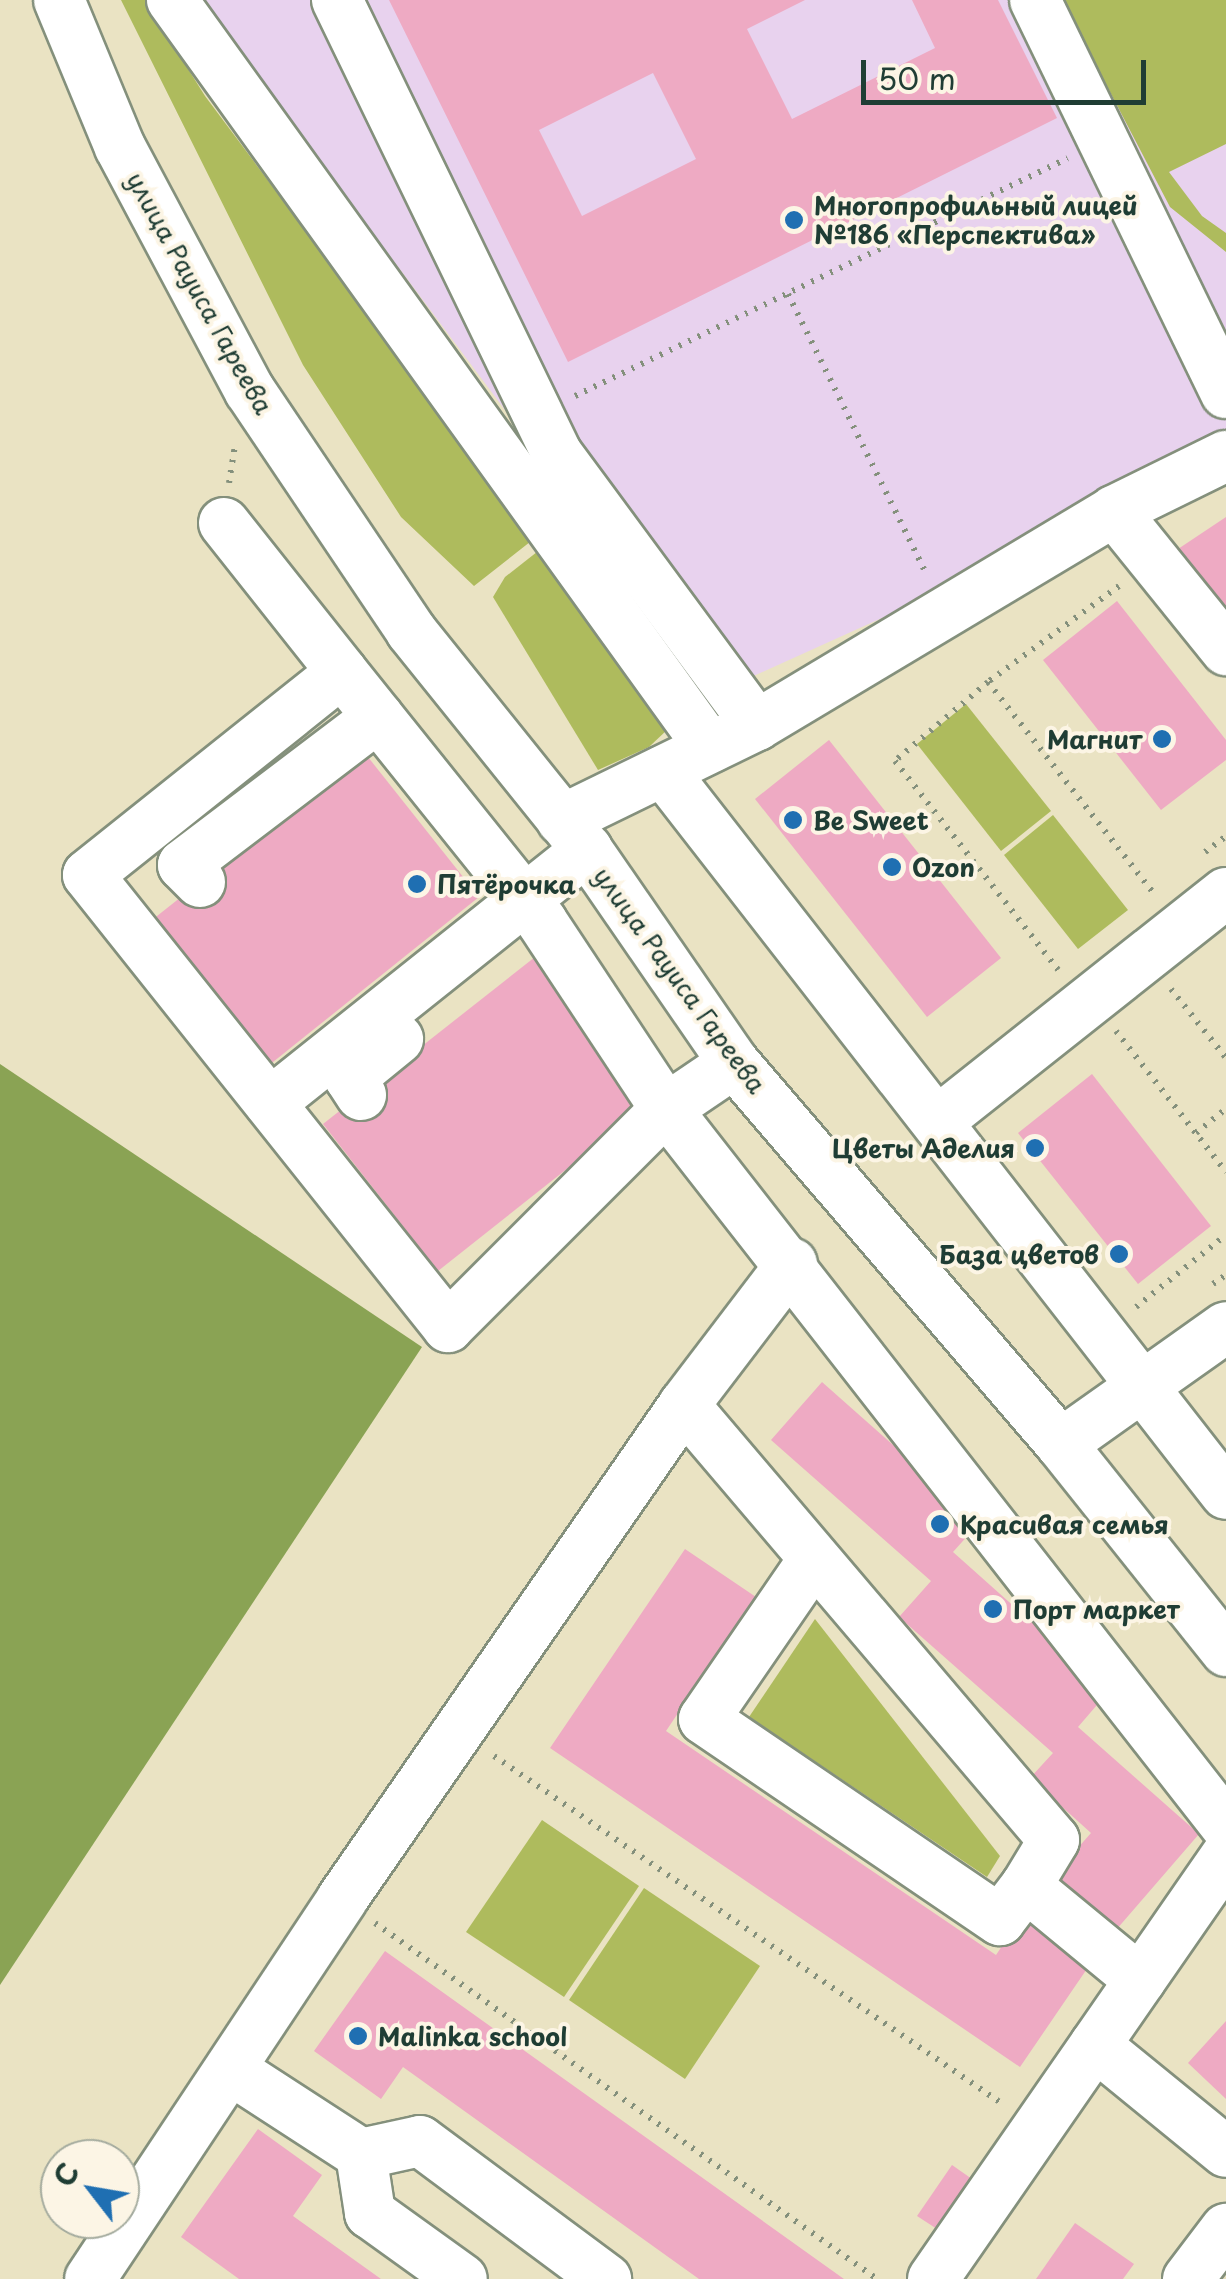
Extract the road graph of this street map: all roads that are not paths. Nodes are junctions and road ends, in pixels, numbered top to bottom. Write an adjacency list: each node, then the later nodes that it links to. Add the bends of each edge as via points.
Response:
1 (59, 0): 15 (street, улица Рауиса Гареева, via 120,147 250,390 411,631)
2 (172, 0): 13 (street)
3 (337, 0): 12 (street, via 557,454)
4 (1035, 0): 5 (street)
5 (1226, 393)
6 (1226, 456): 7 (street)
7 (1114, 510): 9 (street); 12 (street)
8 (224, 523): 10 (street)
9 (1226, 650)
10 (342, 672): 11 (street); 21 (street, via 88,875)
11 (378, 717): 16 (street, via 183,865); 18 (street)
12 (757, 726): 13 (street)
13 (710, 748): 14 (street)
14 (663, 771): 15 (street); 23 (street)
15 (574, 835): 18 (street); 19 (street, улица Рауиса Гареева)
16 (200, 882)
17 (1226, 893): 23 (street)
18 (533, 912): 20 (street, via 350,1078); 21 (street); 22 (street)
19 (734, 1063): 22 (street); 28 (street, улица Рауиса Гареева)
20 (360, 1095)
21 (270, 1103): 22 (street, via 448,1328)
22 (666, 1109): 24 (street)
23 (938, 1121): 26 (street)
24 (792, 1263): 27 (street); 32 (street)
25 (1226, 1327): 26 (street)
26 (1145, 1385): 28 (street); 29 (street)
27 (684, 1405): 30 (street); 37 (street, via 342,1899)
28 (1061, 1444): 31 (street, улица Рауиса Гареева)
29 (1226, 1494)
30 (814, 1559): 34 (street, via 1054,1840); 34 (street, via 704,1719 1000,1920)
31 (1226, 1650)
32 (1226, 1826)
33 (1226, 1856): 35 (street)
34 (1026, 1886): 35 (street)
35 (1140, 1980): 36 (street)
36 (1095, 2045): 38 (street); 44 (street)
37 (233, 2071): 39 (street); 41 (street)
38 (1226, 2152)
39 (361, 2154): 42 (street, via 370,2213); 43 (street, via 420,2141)
40 (1226, 2228): 45 (street)
41 (114, 2271)
42 (462, 2279)
43 (606, 2279)
44 (933, 2279)
45 (1188, 2279)

